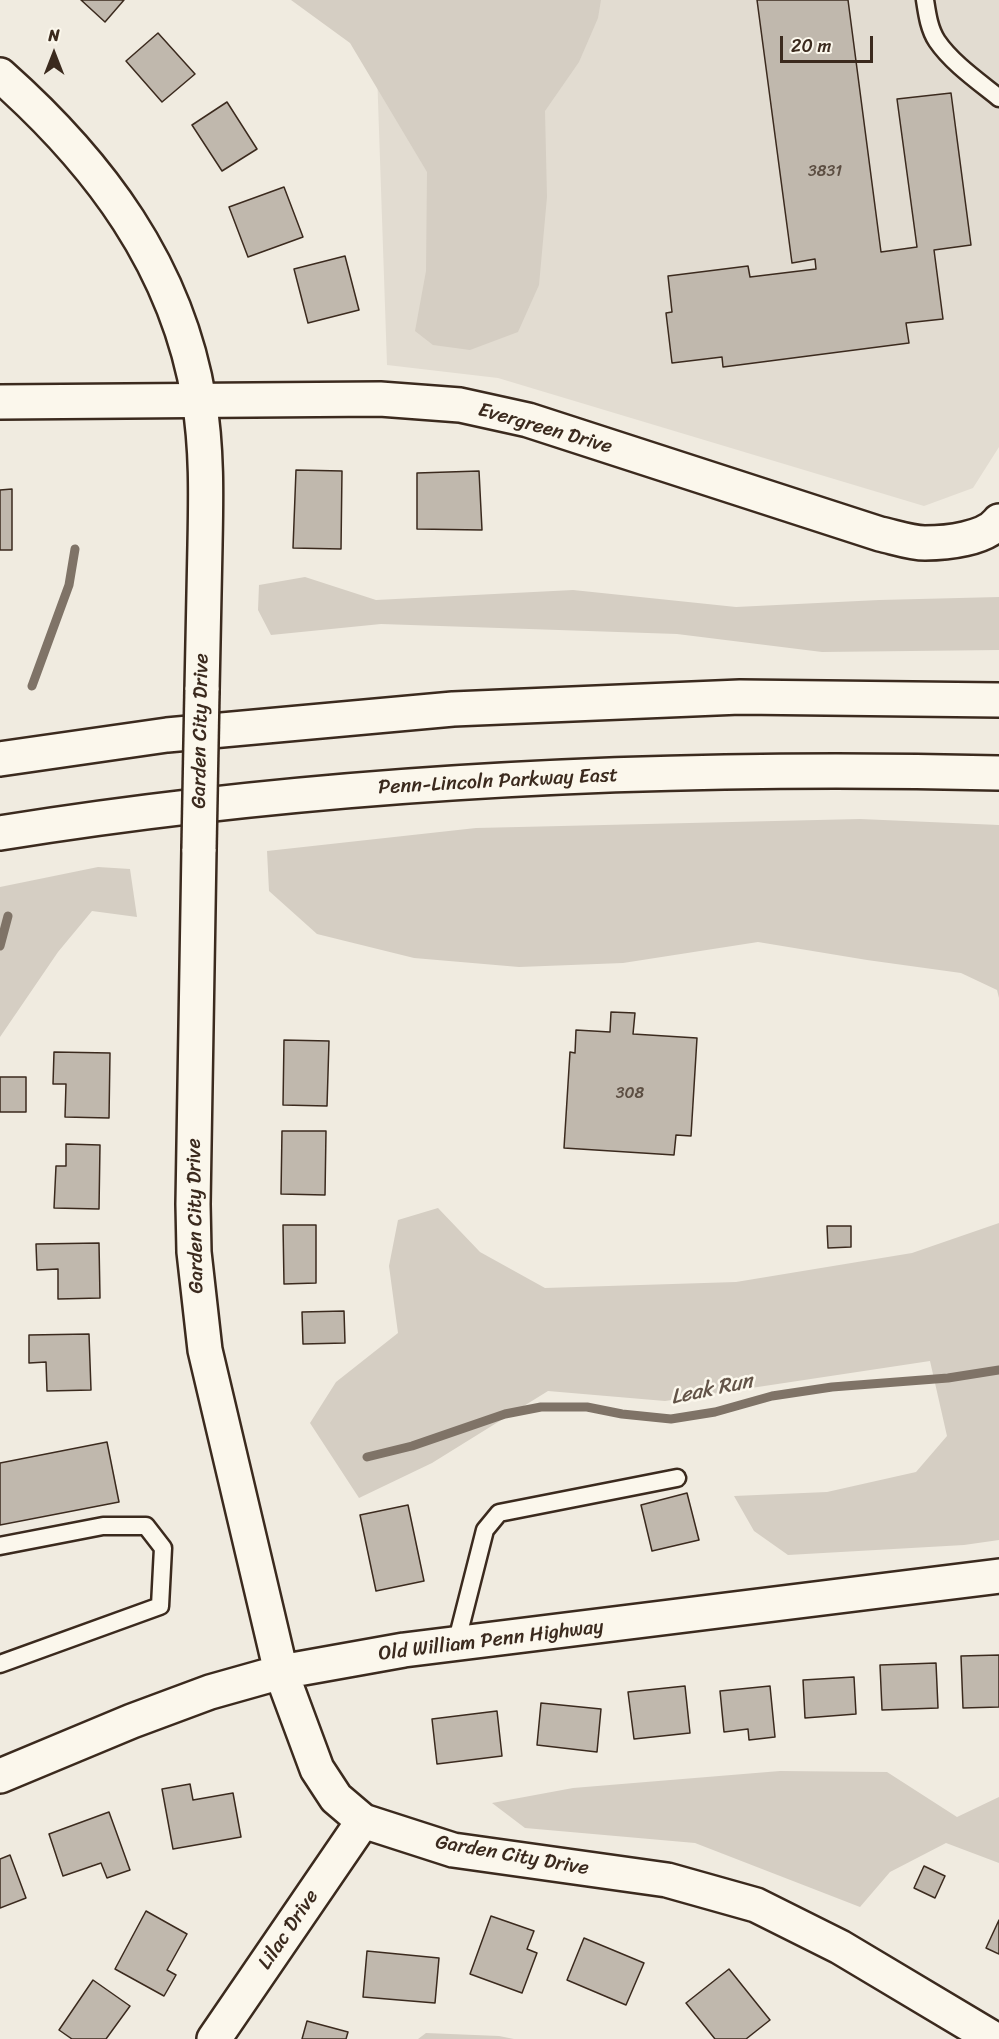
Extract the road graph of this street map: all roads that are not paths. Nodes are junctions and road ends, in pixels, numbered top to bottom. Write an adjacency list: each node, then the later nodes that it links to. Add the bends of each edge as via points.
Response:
1 (925, 0): 3 (lane, via 935,39)
2 (0, 75): 4 (main road, Garden City Drive, via 38,108 94,170 132,223 172,302)
3 (999, 98)
4 (200, 401): 5 (main road, Evergreen Drive); 6 (main road, Evergreen Drive, via 380,399 460,405 528,420 880,534 924,543 970,539); 16 (main road, Garden City Drive, bridge, via 206,481 194,1252 205,1350)
5 (0, 402)
6 (999, 521)
7 (999, 700): 8 (main road, via 740,697 453,709 167,735)
8 (0, 759)
9 (999, 773): 10 (main road, Penn-Lincoln Parkway East, via 741,770 458,782 176,808)
10 (0, 833)
11 (677, 1478): 14 (lane, via 499,1513 484,1530)
12 (0, 1546): 15 (lane, via 103,1526 146,1526 163,1548 160,1606)
13 (999, 1576): 14 (main road, Old William Penn Highway)
14 (456, 1644): 16 (main road, Old William Penn Highway)
15 (0, 1664)
16 (281, 1672): 17 (main road, Old William Penn Highway, via 210,1692); 18 (main road, Garden City Drive, via 317,1769 336,1798)
17 (0, 1776)
18 (363, 1821): 19 (main road, Lilac Drive); 20 (main road, Garden City Drive, via 453,1850 667,1880 756,1905 840,1947)
19 (214, 2039)
20 (994, 2039)

